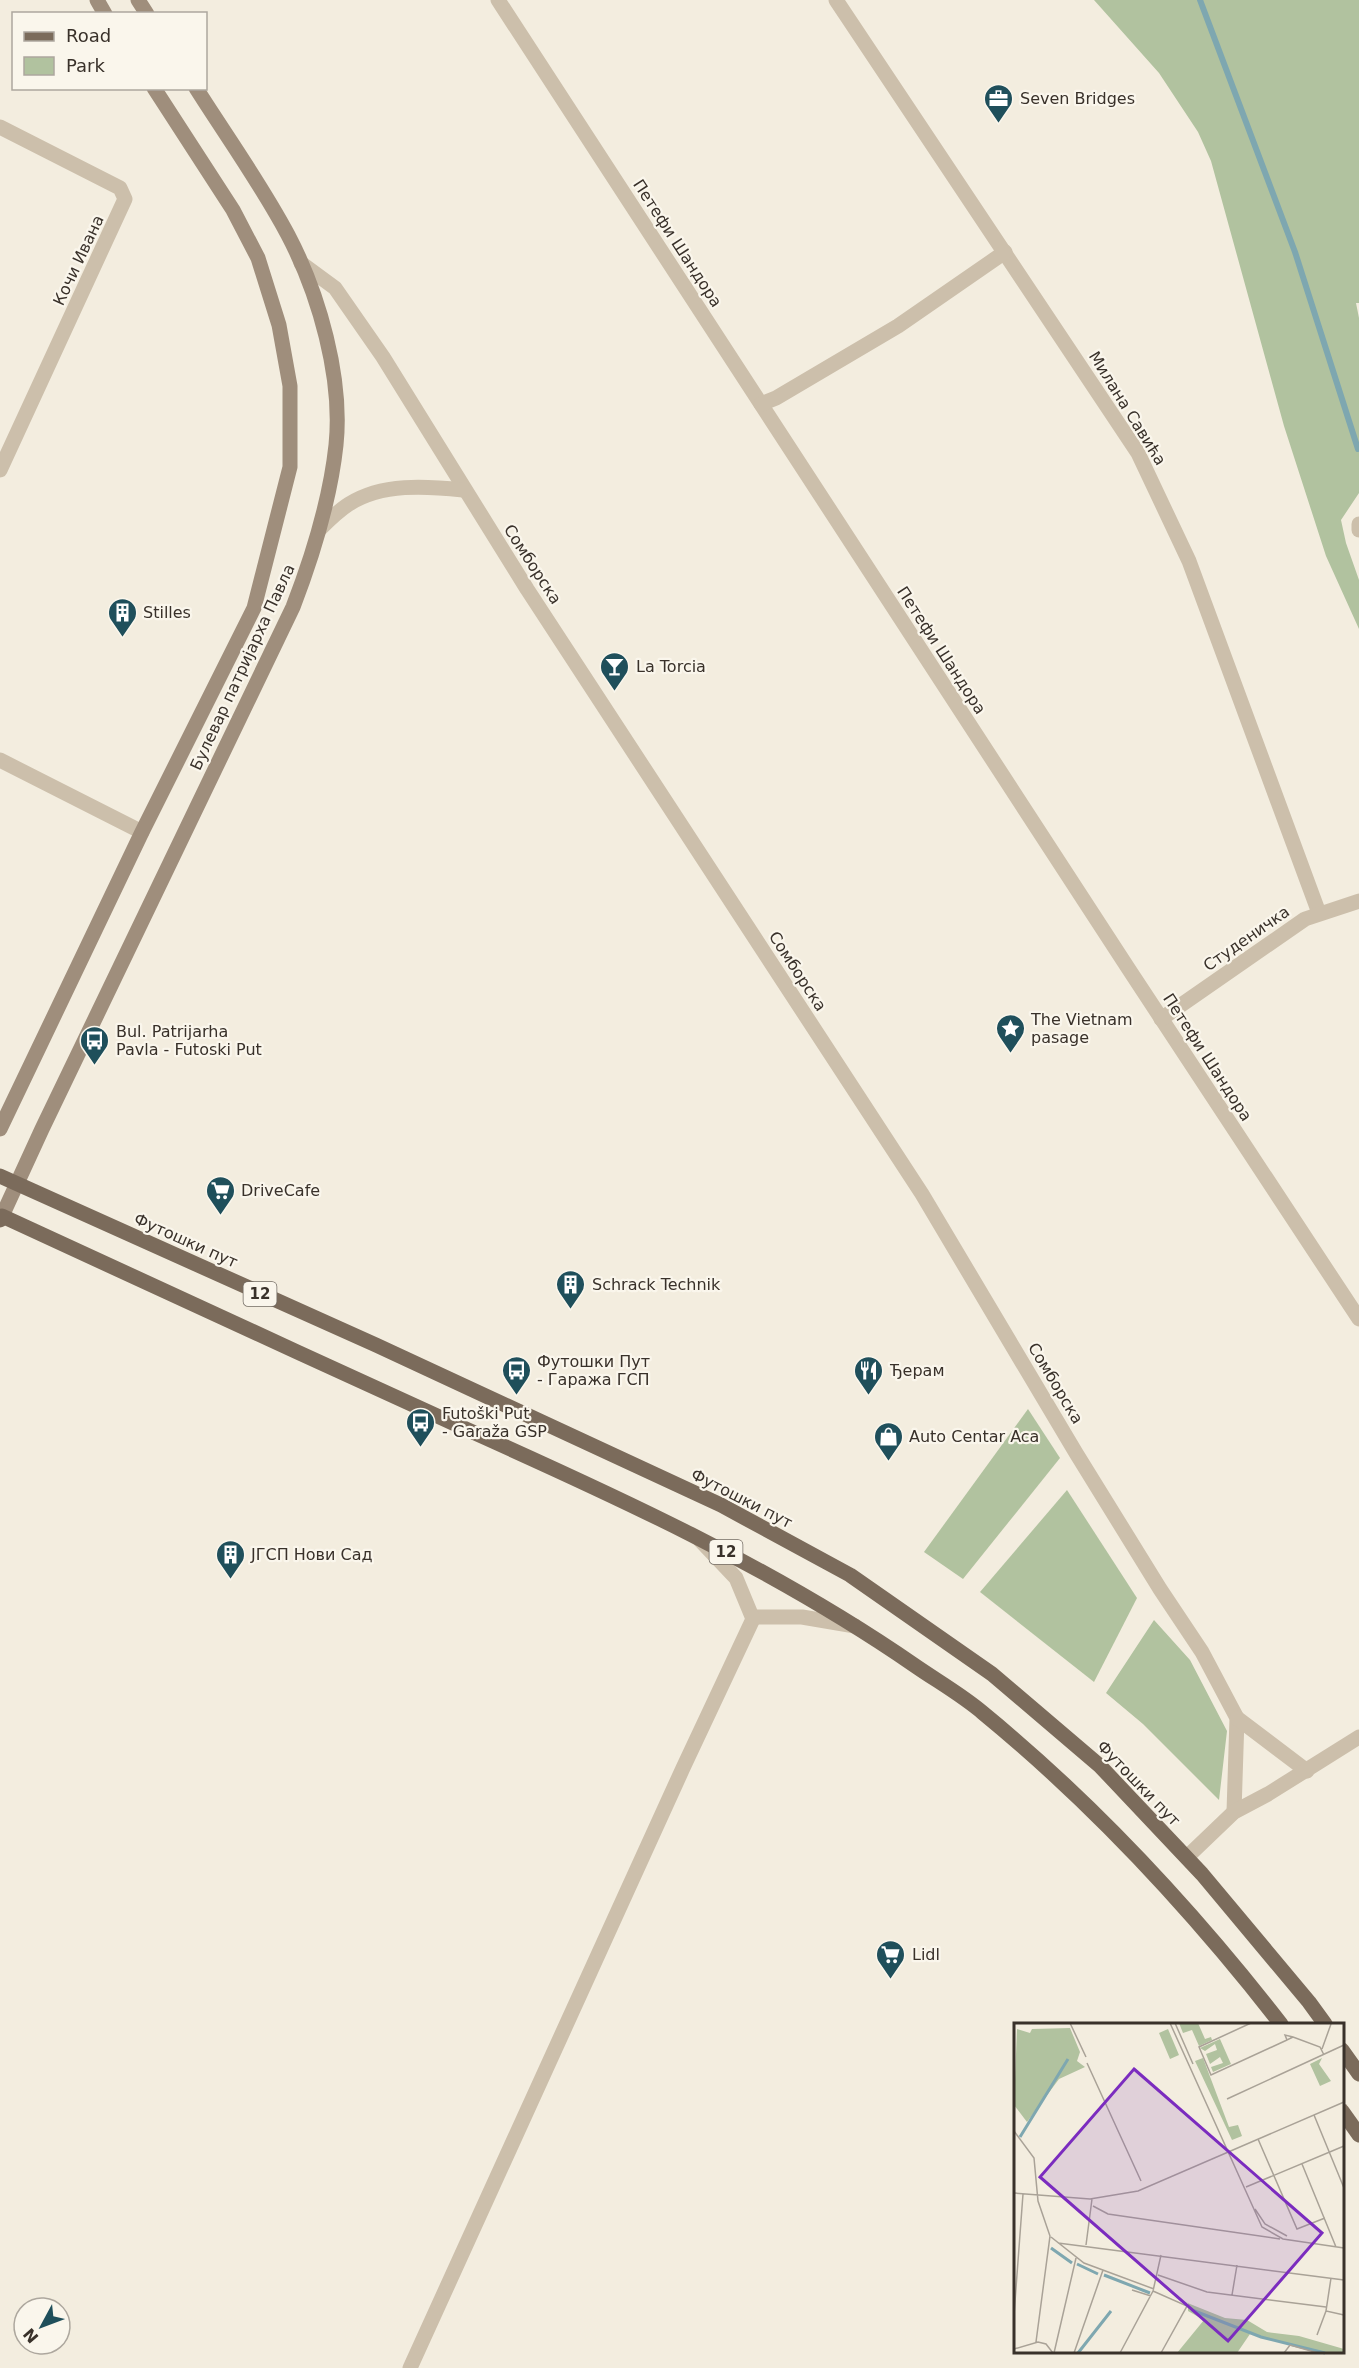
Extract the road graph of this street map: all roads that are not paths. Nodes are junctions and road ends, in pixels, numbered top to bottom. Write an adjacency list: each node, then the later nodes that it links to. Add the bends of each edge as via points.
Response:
1 (498, 0): 8 (street, Петефи Шандора)
2 (836, 0): 6 (street, Милана Савића)
3 (155, 90): 15 (main road, Булевар патријарха Павла, via 233,210 258,258 279,325 290,386 290,467 254,608)
4 (197, 90): 7 (main road, Булевар патријарха Павла, via 264,193)
5 (0, 127): 9 (street, Кочи Ивана, via 120,188 125,199)
6 (1005, 252): 8 (street, via 898,326); 17 (street, Милана Савића, via 1138,453 1164,506 1190,561)
7 (301, 263): 10 (street, Сомборска, via 335,288 348,304); 12 (main road, Булевар патријарха Павла, via 324,324 336,401 336,442)
8 (761, 404): 18 (street, Петефи Шандора)
9 (0, 470)
10 (463, 490): 12 (street, via 379,491 349,504); 27 (street, Сомборска, via 922,1194 1106,1502 1202,1652)
11 (1359, 524): 13 (street)
12 (320, 529): 21 (main road, Булевар патријарха Павла, via 293,607)
13 (1359, 530)
14 (0, 760): 15 (street)
15 (142, 832): 19 (main road, Булевар патријарха Павла)
16 (1359, 901): 17 (street, Студеничка)
17 (1319, 913): 18 (street, Студеничка, via 1291,928)
18 (1161, 1019): 23 (street, Петефи Шандора)
19 (0, 1129)
20 (0, 1176): 21 (main road, 12)
21 (17, 1184): 22 (main road, Булевар патријарха Павла); 31 (main road, Футошки пут / 12, via 721,1505 850,1575 992,1674 1070,1738)
22 (1, 1217): 24 (main road, 12, via 549,1466)
23 (1359, 1319)
24 (698, 1538): 25 (street, via 736,1578); 26 (main road, 12)
25 (753, 1617): 26 (street, via 802,1617); 38 (street)
26 (859, 1627): 32 (main road, 12, via 981,1711 1086,1804 1235,1966)
27 (1237, 1718): 29 (street, Сомборска); 30 (street, Сомборска)
28 (1359, 1737): 29 (street)
29 (1307, 1771): 30 (street)
30 (1234, 1812): 31 (street)
31 (1186, 1857): 33 (main road, Футошки пут / 12)
32 (1279, 2023)
33 (1324, 2023)
34 (1344, 2053): 35 (main road)
35 (1359, 2074)
36 (1344, 2114): 37 (main road)
37 (1359, 2135)
38 (410, 2368)

